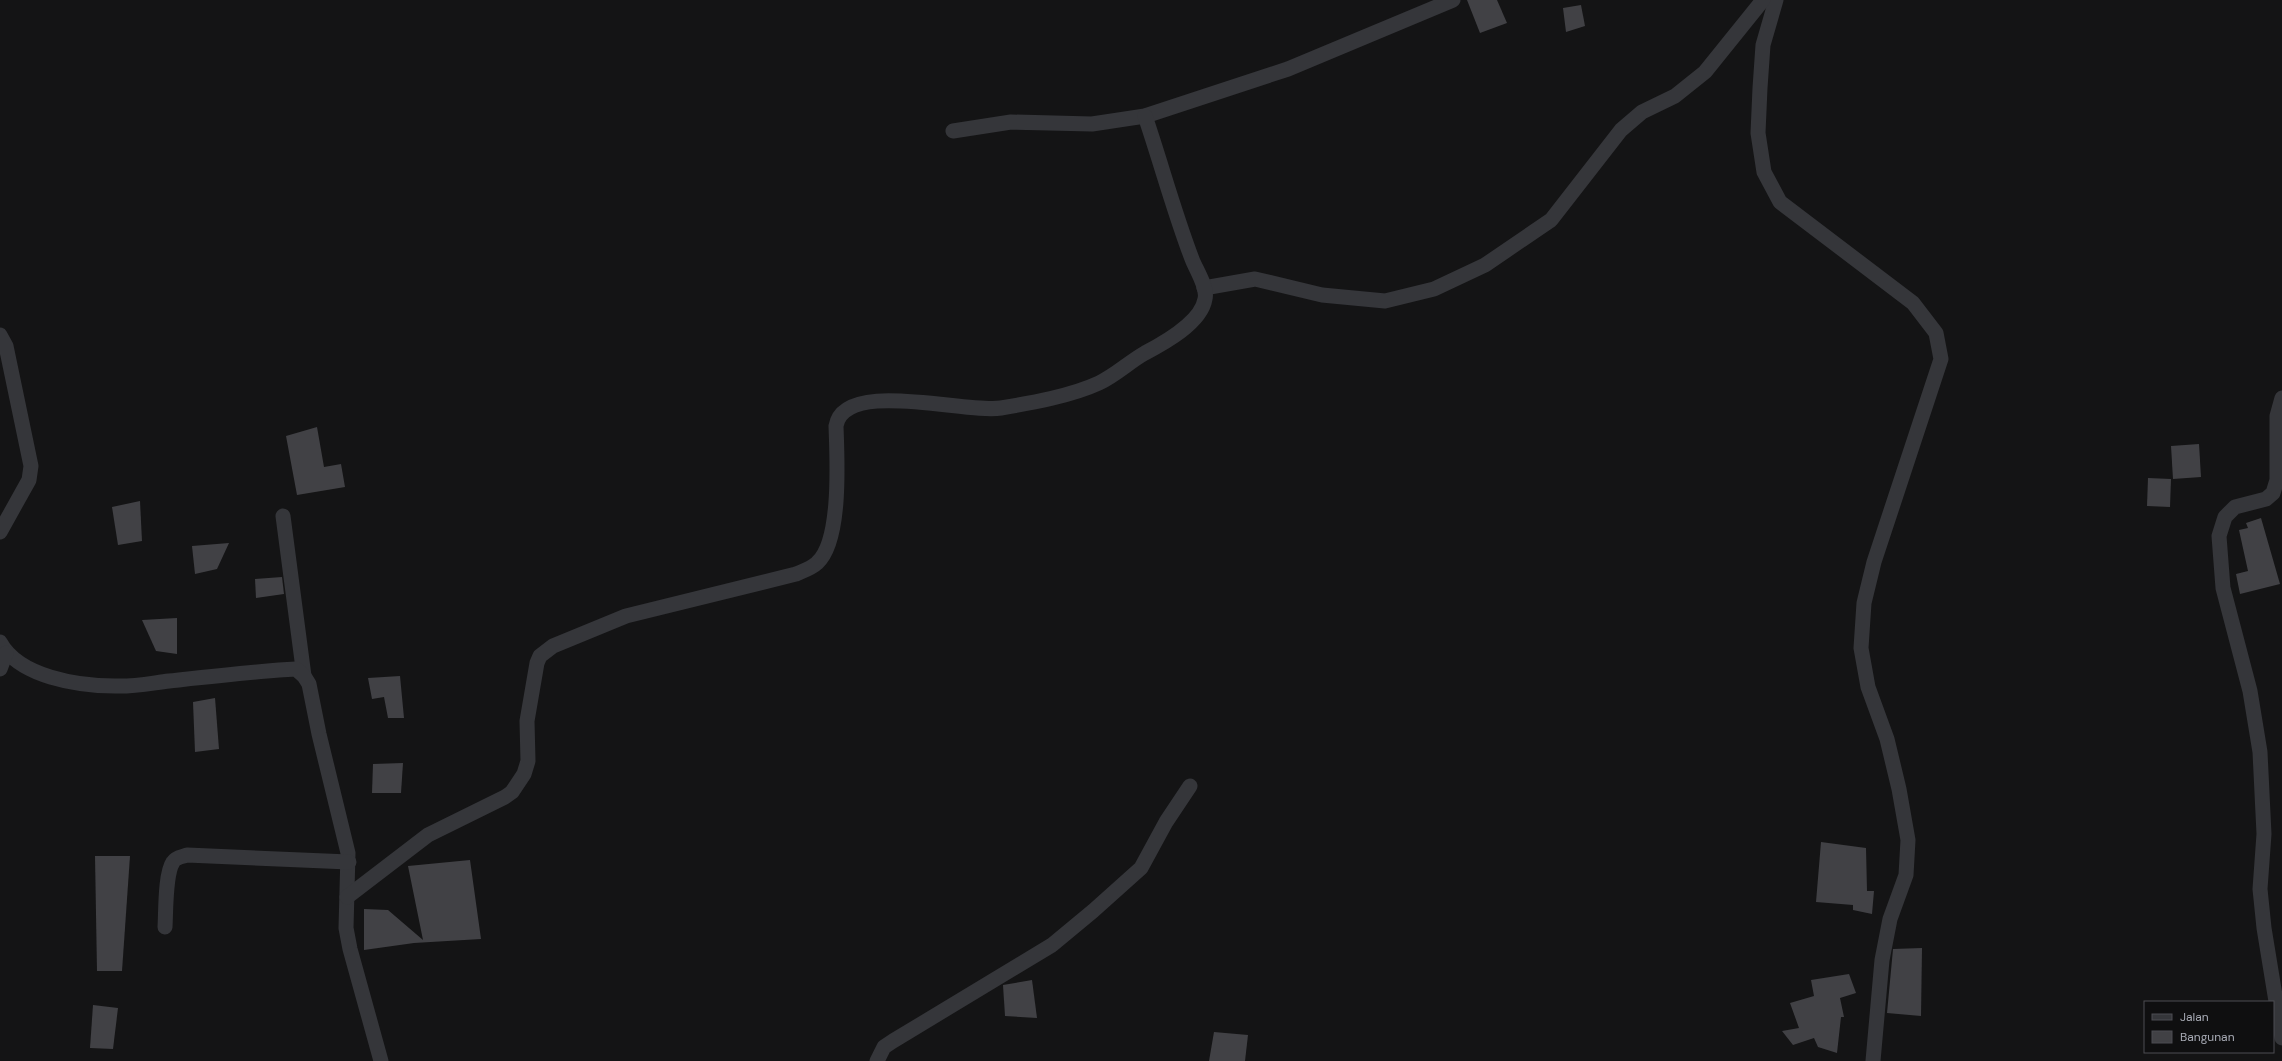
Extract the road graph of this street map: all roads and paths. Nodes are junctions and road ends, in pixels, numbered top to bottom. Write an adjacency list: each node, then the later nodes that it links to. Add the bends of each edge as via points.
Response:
1 (1453, 0): 4 (street, via 1288,69)
2 (1763, 0): 6 (street, via 1705,72 1676,96 1642,112 1621,130 1551,220 1485,265 1434,289 1385,301 1322,295 1255,279)
3 (1776, 0): 22 (street, via 1763,45 1760,81 1758,133 1764,172 1780,202 1913,303 1936,333 1941,359 1874,562 1864,603 1861,648 1868,687 1887,739 1908,840 1906,876 1890,919 1882,960)
4 (1145, 116): 5 (street, via 1092,124 1011,122); 6 (street, via 1191,258)
5 (953, 131)
6 (1204, 288): 16 (street, via 1206,298 1191,322 1164,343 1091,386 999,408 887,400 849,406 837,418 838,479 830,544 818,563 796,574 604,623 545,650 537,663 528,721 528,761 518,784 505,797 428,835)
7 (0, 335): 10 (street, via 6,346 31,466 29,480)
8 (2282, 398): 18 (street, via 2277,416 2277,480 2273,493 2266,499 2235,507 2225,517 2219,536 2224,588 2250,691 2260,752 2264,834 2260,889 2264,928)
9 (283, 516): 13 (street)
10 (0, 532)
11 (3, 647): 12 (street); 13 (street, via 27,668 87,685 116,686 296,669)
12 (0, 669)
13 (304, 676): 15 (street, via 309,684 346,839)
14 (1190, 786): 21 (street, via 1166,822 1142,868 1052,945 892,1041 884,1047)
15 (349, 862): 16 (street); 17 (street, via 187,855 177,858 169,874)
16 (347, 897): 20 (street, via 346,928 350,949)
17 (165, 927)
18 (2280, 1014): 19 (street)
19 (2282, 1038)
20 (381, 1061)
21 (877, 1061)
22 (1873, 1061)

